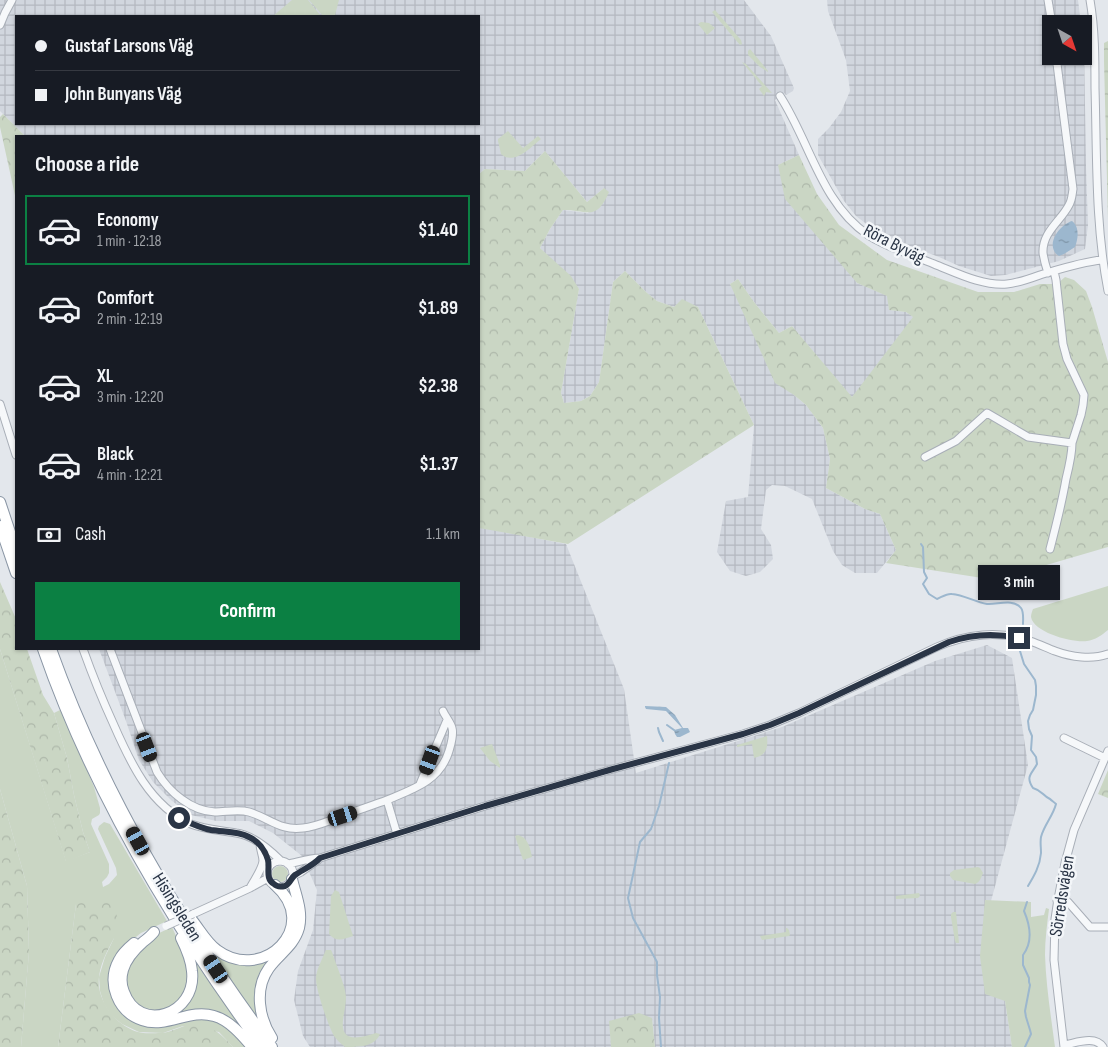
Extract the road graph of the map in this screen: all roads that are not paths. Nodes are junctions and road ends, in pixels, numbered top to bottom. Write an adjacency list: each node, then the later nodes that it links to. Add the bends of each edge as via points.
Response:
1 (12, 0): 5 (street)
2 (1048, 0): 4 (street)
3 (1090, 0): 8 (street)
4 (1050, 15)
5 (0, 25)
6 (1057, 65): 9 (street, via 1073,189 1069,205 1044,244)
7 (780, 96): 9 (street, Röra Byväg, via 831,196 868,235 983,282 1018,282)
8 (1102, 260): 9 (street, Röra Byväg); 10 (street)
9 (1051, 272): 12 (street, via 1056,280 1067,359 1084,395)
10 (1108, 291)
11 (0, 404): 13 (street)
12 (1072, 443): 14 (street, via 1028,437 987,413 956,441); 18 (street)
13 (15, 452)
14 (925, 457)
15 (0, 502): 17 (highway)
16 (0, 526): 19 (highway)
17 (15, 547)
18 (1050, 549)
19 (15, 570)
20 (43, 650): 40 (highway, Hisingsleden, via 90,764)
21 (51, 650): 35 (highway, Hisingsleden, via 94,753)
22 (82, 650): 32 (street, via 131,763 157,799 191,824 208,830 246,835)
23 (110, 650): 30 (street, via 157,772 174,792 196,808 245,811 280,826 298,828 313,826)
24 (1108, 654): 31 (street, via 1071,656 1029,640 1008,636 981,635 959,639 770,725)
25 (443, 711): 26 (street)
26 (447, 720): 29 (street); 29 (street, via 452,726 448,756 434,777)
27 (1064, 738): 28 (street)
28 (1106, 755): 39 (street, Sörredsvägen, via 1074,830)
29 (420, 785): 30 (street)
30 (386, 800): 31 (street)
31 (397, 834): 33 (street)
32 (260, 844): 34 (street); 36 (street, via 268,862); 38 (street, via 263,862)
33 (320, 858): 34 (street); 37 (street)
34 (284, 862): 36 (street, via 273,864); 37 (street, via 292,868)
35 (150, 864): 36 (highway, via 159,868 211,945 240,960 257,960 269,955 289,933 292,912 285,895); 46 (highway, Hisingsleden, via 198,941)
36 (270, 878): 37 (street, via 280,886 285,886); 38 (street)
37 (292, 878): 47 (highway, via 300,923 290,945 267,972 260,995 263,1021)
38 (250, 888): 42 (street, bridge)
39 (1057, 901): 41 (street, via 1068,902 1090,927); 43 (street, Sörredsvägen, via 1054,960)
40 (164, 902): 42 (highway, via 166,914 188,955 192,977 189,993 181,1004 158,1015 144,1013 131,1005 122,984 122,972 128,959); 45 (highway, Hisingsleden)
41 (1108, 927)
42 (154, 932): 44 (highway, via 149,932 132,945 117,963 114,988 124,1008 135,1017 153,1023 197,1014 214,1016 229,1024)
43 (1064, 1046): 48 (street, via 1094,1040)
44 (252, 1047)
45 (262, 1047)
46 (272, 1047)
47 (278, 1047)
48 (1103, 1047)

